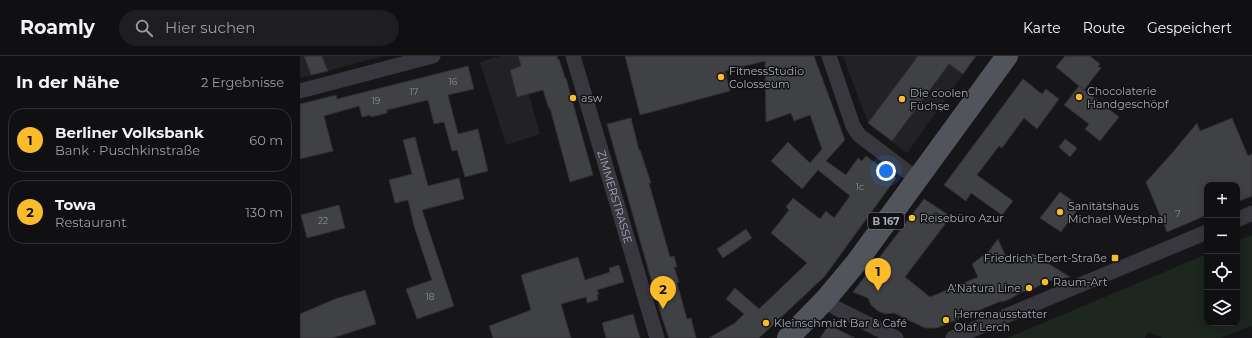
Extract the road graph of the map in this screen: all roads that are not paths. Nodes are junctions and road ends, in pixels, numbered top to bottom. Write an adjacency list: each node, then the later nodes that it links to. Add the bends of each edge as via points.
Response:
1 (433, 56): 5 (street)
2 (573, 56): 11 (street, ZIMMERSTRASSE)
3 (829, 56): 6 (street, via 853,126 859,135)
4 (1008, 56): 6 (main road, B 167)
5 (300, 91)
6 (917, 179): 10 (main road, B 167, via 856,263)
7 (1252, 213): 8 (street)
8 (1240, 219)
9 (1204, 233): 14 (street)
10 (825, 300): 12 (main road, B 167); 13 (street)
11 (657, 338)
12 (788, 338)
13 (896, 338)
14 (953, 338)

